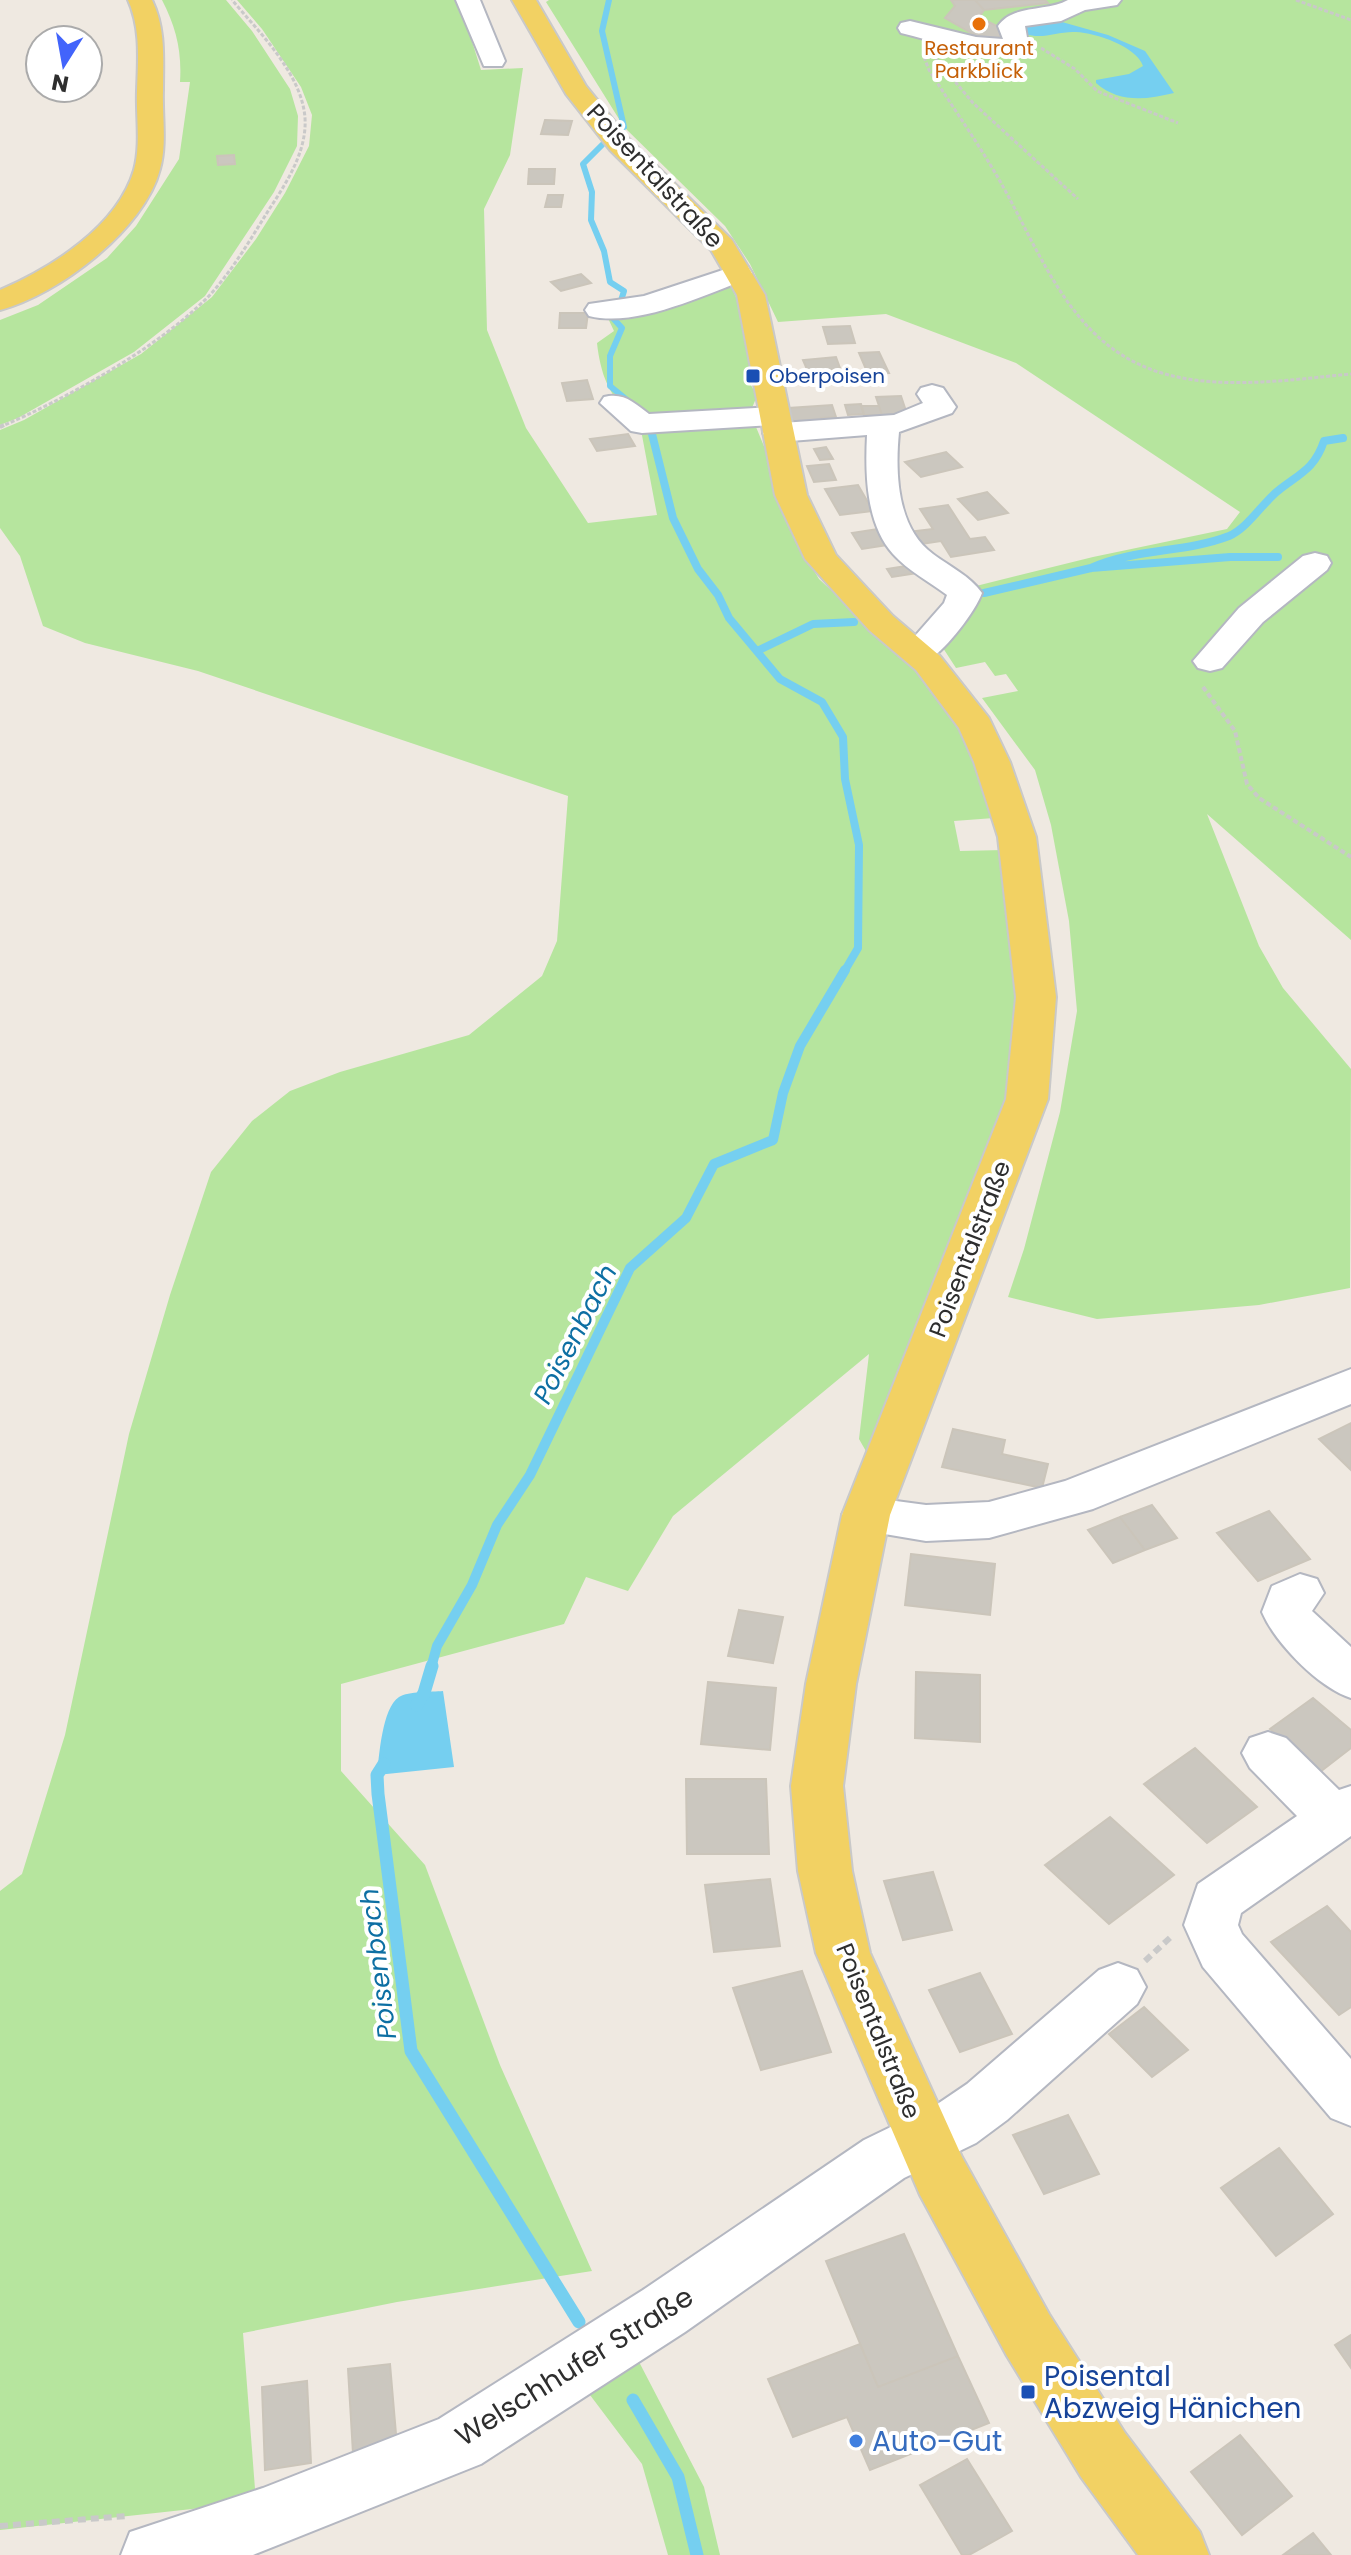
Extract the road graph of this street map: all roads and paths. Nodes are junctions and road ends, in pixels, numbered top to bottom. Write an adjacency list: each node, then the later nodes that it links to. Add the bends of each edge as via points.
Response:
1 (140, 0): 16 (main road, via 152,45 147,169 135,199 107,232)
2 (232, 0): 23 (path, via 296,88 305,116 303,146 280,192 209,296 138,353)
3 (468, 0): 12 (street)
4 (524, 0): 15 (main road, Poisentalstraße, via 583,98 619,144 722,246)
5 (1109, 0): 7 (street)
6 (1296, 0): 8 (path)
7 (1067, 4): 9 (street, via 1061,14 1011,23 1016,43 1000,47)
8 (1351, 20)
9 (910, 28): 18 (path, via 929,70 988,160 1052,277 1086,327 1112,350 1145,367 1195,376 1263,380)
10 (1037, 46): 13 (path, via 1075,69 1097,91)
11 (933, 55): 14 (path, via 973,103)
12 (493, 61)
13 (1178, 123)
14 (1078, 199)
15 (738, 273): 17 (street); 21 (main road, Poisentalstraße, via 751,295)
16 (0, 301)
17 (608, 311)
18 (1351, 374)
19 (932, 394): 22 (street, via 941,407)
20 (615, 403): 21 (street, via 642,424)
21 (776, 424): 22 (street); 25 (main road, Poisentalstraße, via 791,495 821,559)
22 (884, 425): 25 (street, via 881,478 896,533 903,546 965,593 960,606)
23 (0, 427)
24 (1315, 563): 26 (street, via 1251,615)
25 (917, 653): 29 (main road, Poisentalstraße, via 976,726 1014,825 1036,997 1033,1054 1027,1099)
26 (1210, 661): 27 (path, via 1201,684 1235,731 1247,784 1259,798)
27 (1351, 857)
28 (1351, 1386): 29 (street, via 1076,1496 989,1520 926,1523)
29 (866, 1515): 36 (main road, Poisentalstraße, via 831,1684 817,1786 825,1871 843,1953)
30 (1300, 1593): 31 (street, via 1289,1600 1291,1622)
31 (1351, 1678)
32 (1268, 1753): 33 (street)
33 (1342, 1814): 35 (street, via 1217,1900 1211,1925 1222,1950)
34 (1118, 1987): 36 (street, Welschhufer Straße, via 987,2102)
35 (1351, 2100)
36 (923, 2141): 37 (street, Welschhufer Straße, via 884,2159 664,2311 459,2442 263,2520); 38 (main road, Poisentalstraße, via 1028,2335 1103,2455)
37 (153, 2555)
38 (1177, 2555)

